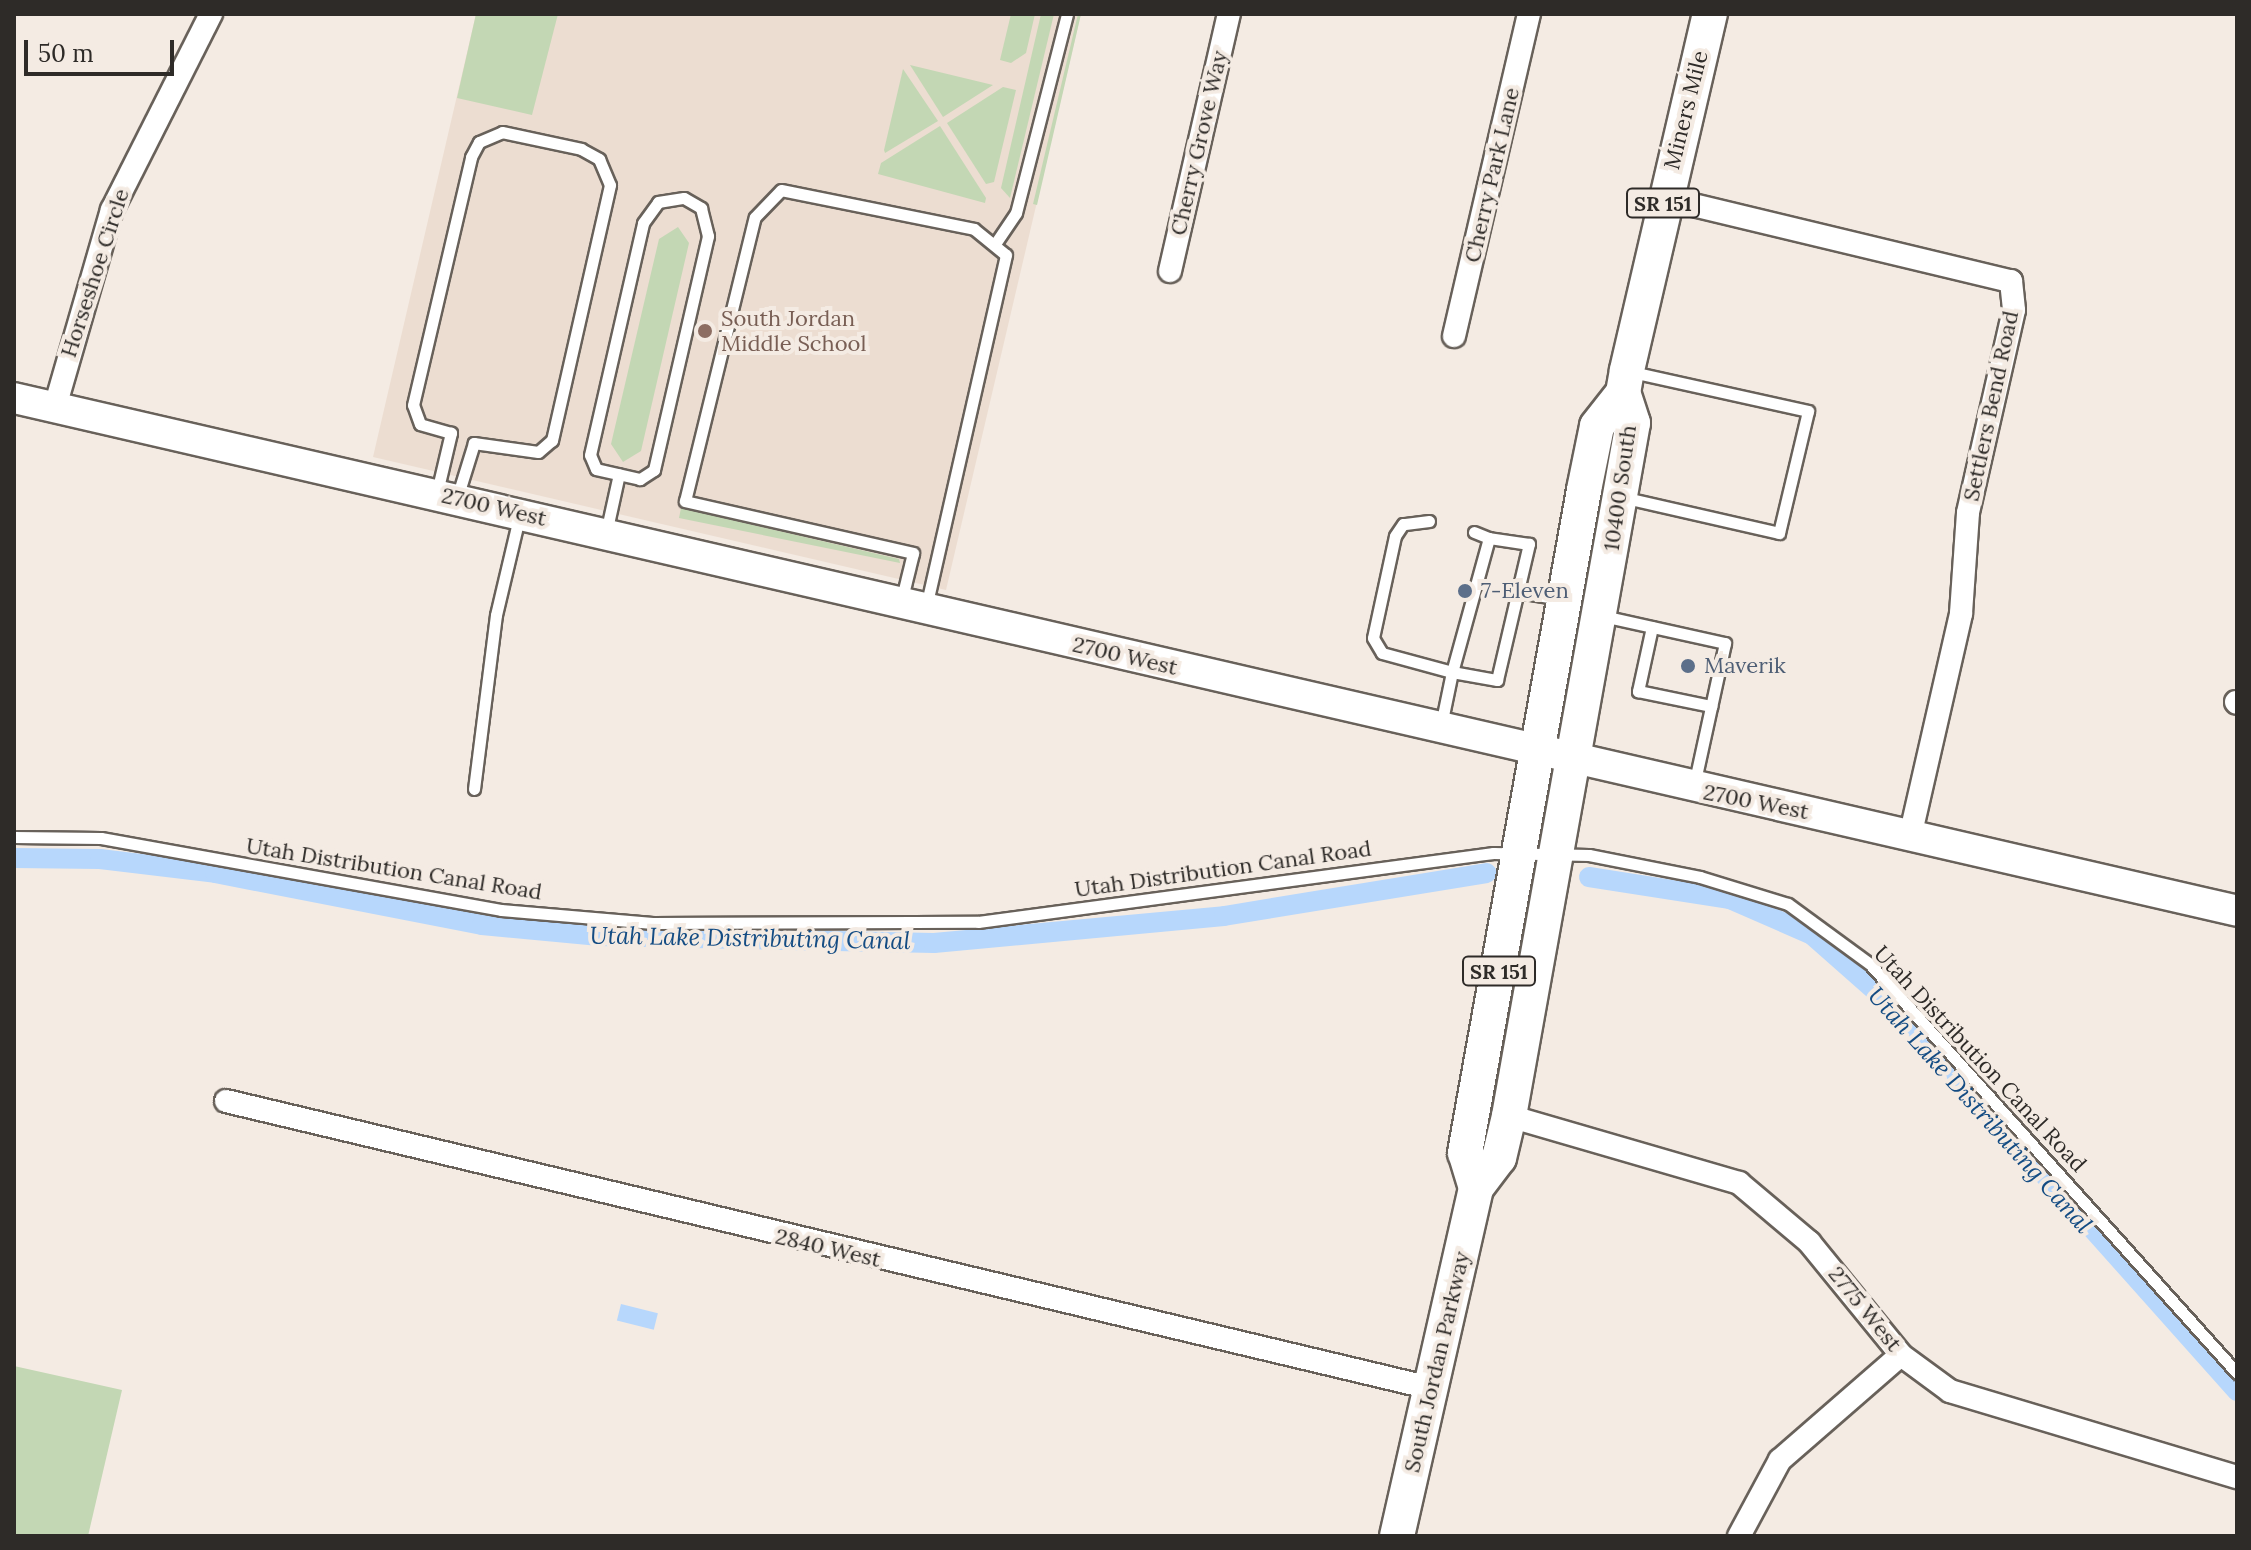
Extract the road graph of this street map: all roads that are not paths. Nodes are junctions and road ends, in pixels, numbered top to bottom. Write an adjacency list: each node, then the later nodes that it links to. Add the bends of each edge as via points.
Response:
1 (211, 14): 12 (street, Horseshoe Circle, via 112,210)
2 (1067, 14): 7 (lane, via 1016,213)
3 (1229, 14): 8 (street, Cherry Grove Way)
4 (1529, 14): 9 (street, Cherry Park Lane)
5 (1710, 14): 6 (main road, Miners Mile / SR 151)
6 (1664, 198): 10 (main road, Miners Mile / SR 151); 33 (street, Settlers Bend Road, via 2011,281 2014,310 1968,513 1961,614)
7 (997, 241): 23 (lane, via 1006,260); 23 (lane, via 974,229 800,189 773,193 755,217 685,501 913,553)
8 (1170, 271)
9 (1454, 336)
10 (1625, 382): 15 (main road, 10400 South / SR 151, via 1633,423); 15 (lane, via 1808,411 1779,533); 22 (main road, 10400 South / SR 151, via 1597,426)
11 (14, 398): 12 (main road, 2700 West)
12 (55, 407): 14 (main road, 2700 West)
13 (619, 474): 13 (lane, via 648,477 660,441 708,236 701,208 684,198 651,207 640,239 589,459 596,469); 19 (lane)
14 (447, 496): 14 (lane, via 474,443 538,452 552,440 609,195 609,175 591,153 502,132 479,142 471,157 413,405 420,424 451,433); 16 (main road, 2700 West)
15 (1621, 497): 24 (main road, 10400 South / SR 151)
16 (520, 513): 19 (main road, 2700 West); 31 (lane, via 496,615)
17 (1429, 521): 26 (lane, via 1403,524 1395,536 1374,624 1382,653)
18 (1474, 532): 20 (lane)
19 (606, 533): 23 (main road, 2700 West)
20 (1489, 538): 21 (lane, via 1529,544); 26 (lane)
21 (1518, 592): 22 (lane); 26 (lane, via 1497,680)
22 (1565, 599): 29 (main road, 10400 South / SR 151)
23 (913, 606): 28 (main road, 2700 West)
24 (1601, 616): 25 (lane); 30 (main road, 10400 South / SR 151)
25 (1652, 627): 27 (lane, via 1725,643); 27 (lane, via 1638,691)
26 (1452, 672): 28 (lane)
27 (1711, 706): 32 (lane)
28 (1440, 729): 29 (main road, 2700 West)
29 (1538, 753): 30 (main road, 2700 West); 35 (main road, South Jordan Parkway / SR 151)
30 (1574, 761): 32 (main road, 2700 West); 36 (main road, South Jordan Parkway / SR 151)
31 (474, 789)
32 (1693, 790): 33 (main road, 2700 West)
33 (1910, 836): 37 (main road, 2700 West)
34 (14, 837): 35 (lane, Utah Distribution Canal Road, via 101,838 501,910 652,923 978,922)
35 (1520, 854): 36 (lane, Utah Distribution Canal Road); 40 (main road, South Jordan Parkway / SR 151, via 1465,1153)
36 (1557, 855): 39 (main road, South Jordan Parkway / SR 151); 42 (lane, Utah Distribution Canal Road, via 1700,877 1788,904 1870,964)
37 (2237, 911)
38 (226, 1101): 43 (street, 2840 West)
39 (1509, 1116): 40 (main road, South Jordan Parkway / SR 151, via 1499,1158); 41 (street, 2775 West, via 1739,1183 1809,1242)
40 (1476, 1188): 43 (main road, South Jordan Parkway / SR 151)
41 (1901, 1355): 44 (street, 2775 West, via 1925,1377 1972,1400); 46 (street, via 1780,1460)
42 (2237, 1373)
43 (1431, 1388): 45 (main road, South Jordan Parkway / SR 151)
44 (2237, 1477)
45 (1397, 1536)
46 (1739, 1536)

